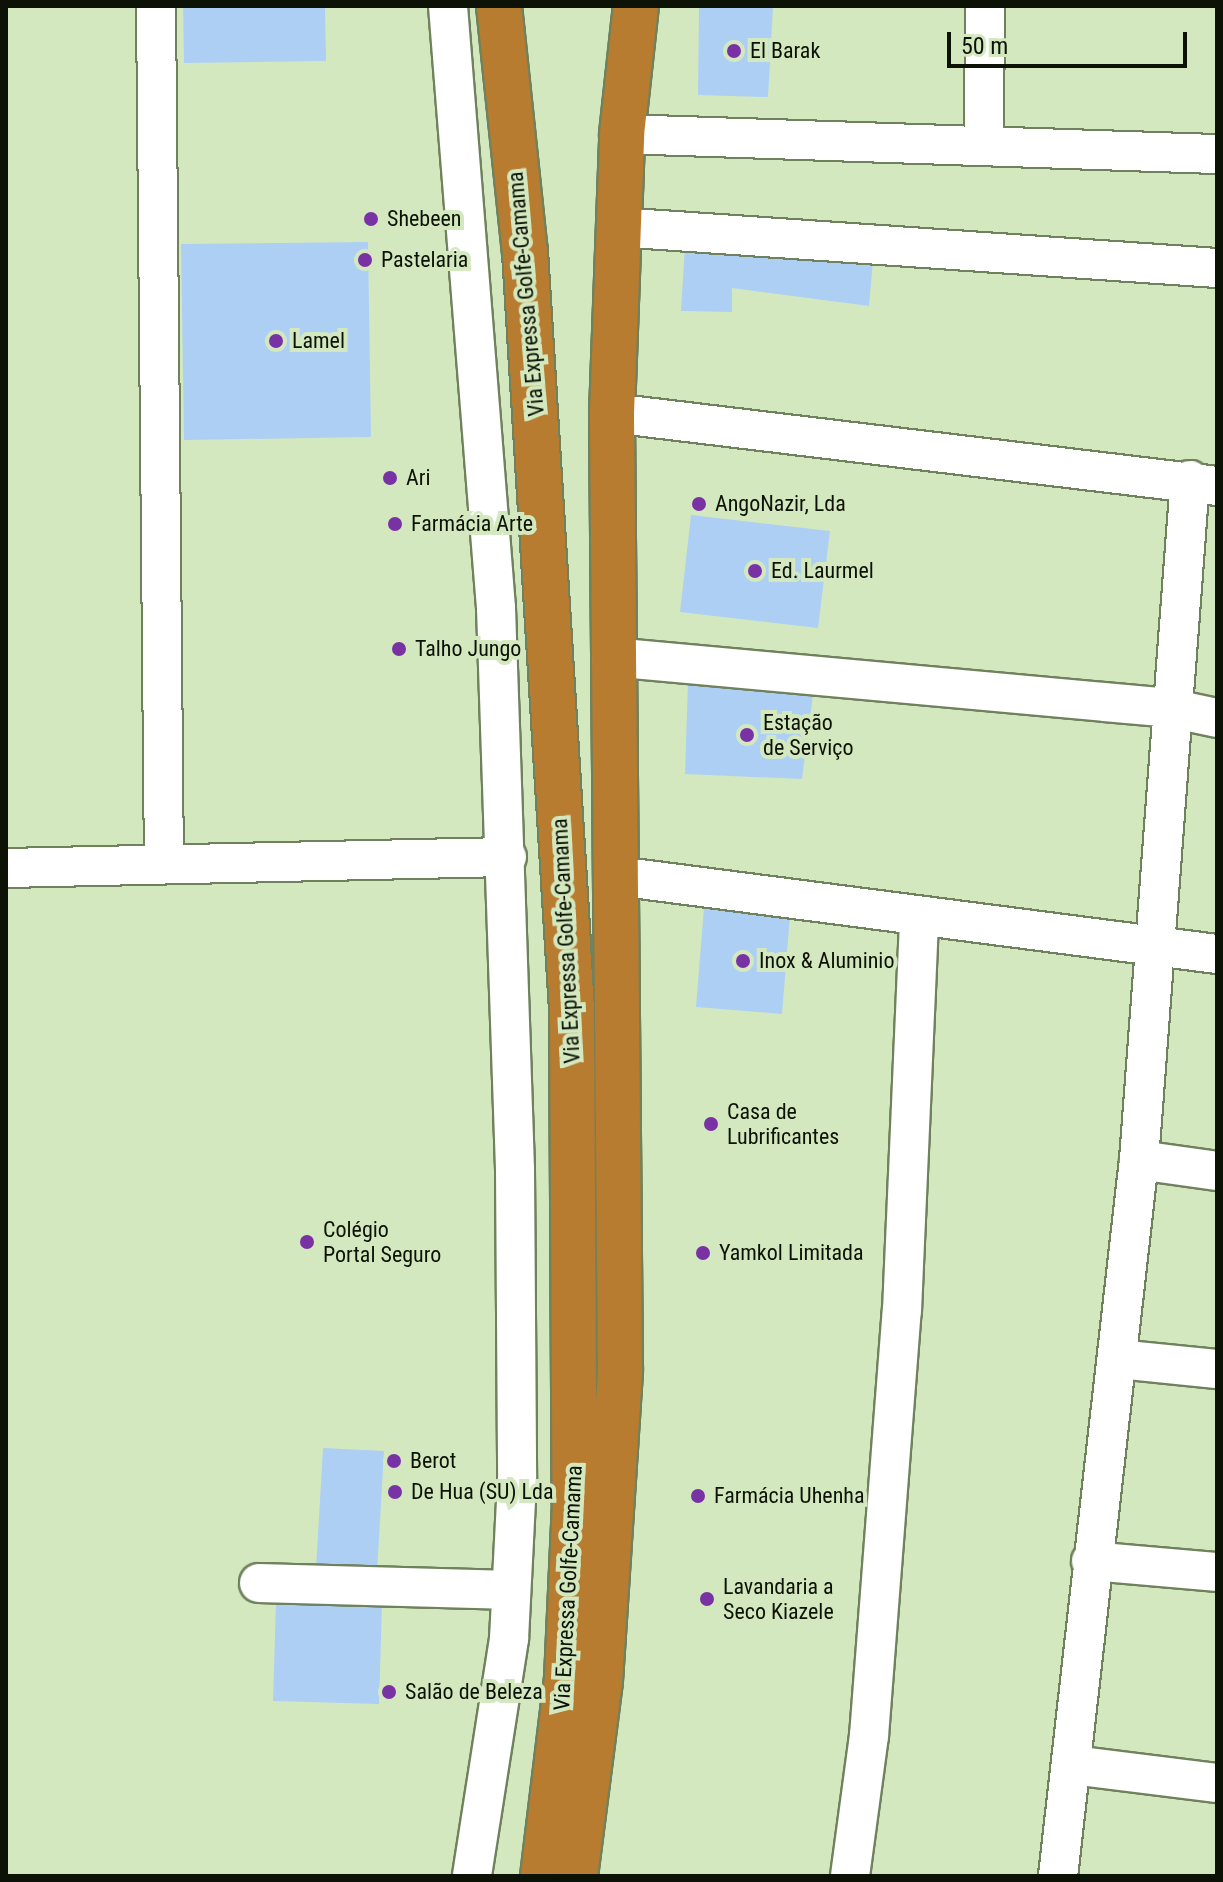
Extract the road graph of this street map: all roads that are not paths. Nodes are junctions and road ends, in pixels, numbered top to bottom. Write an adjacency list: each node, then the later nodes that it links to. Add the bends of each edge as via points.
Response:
1 (156, 6): 19 (street)
2 (448, 6): 15 (street)
3 (499, 6): 14 (highway, Via Expressa Golfe-Camama, via 525,252)
4 (636, 6): 6 (highway, Via Expressa Golfe-Camama)
5 (985, 6): 7 (street)
6 (622, 134): 7 (street); 9 (highway, Via Expressa Golfe-Camama)
7 (984, 143): 8 (street)
8 (1217, 154)
9 (617, 227): 10 (street); 11 (highway, Via Expressa Golfe-Camama)
10 (1217, 268)
11 (612, 413): 12 (street); 13 (highway, Via Expressa Golfe-Camama)
12 (1204, 483): 16 (street)
13 (611, 657): 16 (street); 21 (highway, Via Expressa Golfe-Camama)
14 (552, 663): 15 (street); 36 (highway, Via Expressa Golfe-Camama, via 572,1010 575,1487 567,1678)
15 (499, 664): 18 (street)
16 (1170, 708): 17 (street); 23 (street)
17 (1217, 718)
18 (507, 857): 19 (street); 32 (street, via 517,1466)
19 (164, 864): 20 (street)
20 (6, 868)
21 (617, 876): 22 (street); 37 (highway, Via Expressa Golfe-Camama, via 620,1371 600,1681)
22 (919, 918): 23 (street); 38 (street, via 902,1311 869,1736)
23 (1154, 945): 24 (street); 25 (street)
24 (1217, 954)
25 (1139, 1160): 26 (street); 27 (street)
26 (1217, 1171)
27 (1118, 1359): 28 (street); 29 (street)
28 (1217, 1369)
29 (1091, 1561): 30 (street); 33 (street)
30 (1217, 1572)
31 (259, 1583): 32 (street)
32 (511, 1590): 35 (street, via 509,1639)
33 (1072, 1765): 34 (street); 39 (street)
34 (1217, 1783)
35 (472, 1876)
36 (543, 1876)
37 (575, 1876)
38 (850, 1876)
39 (1058, 1876)

